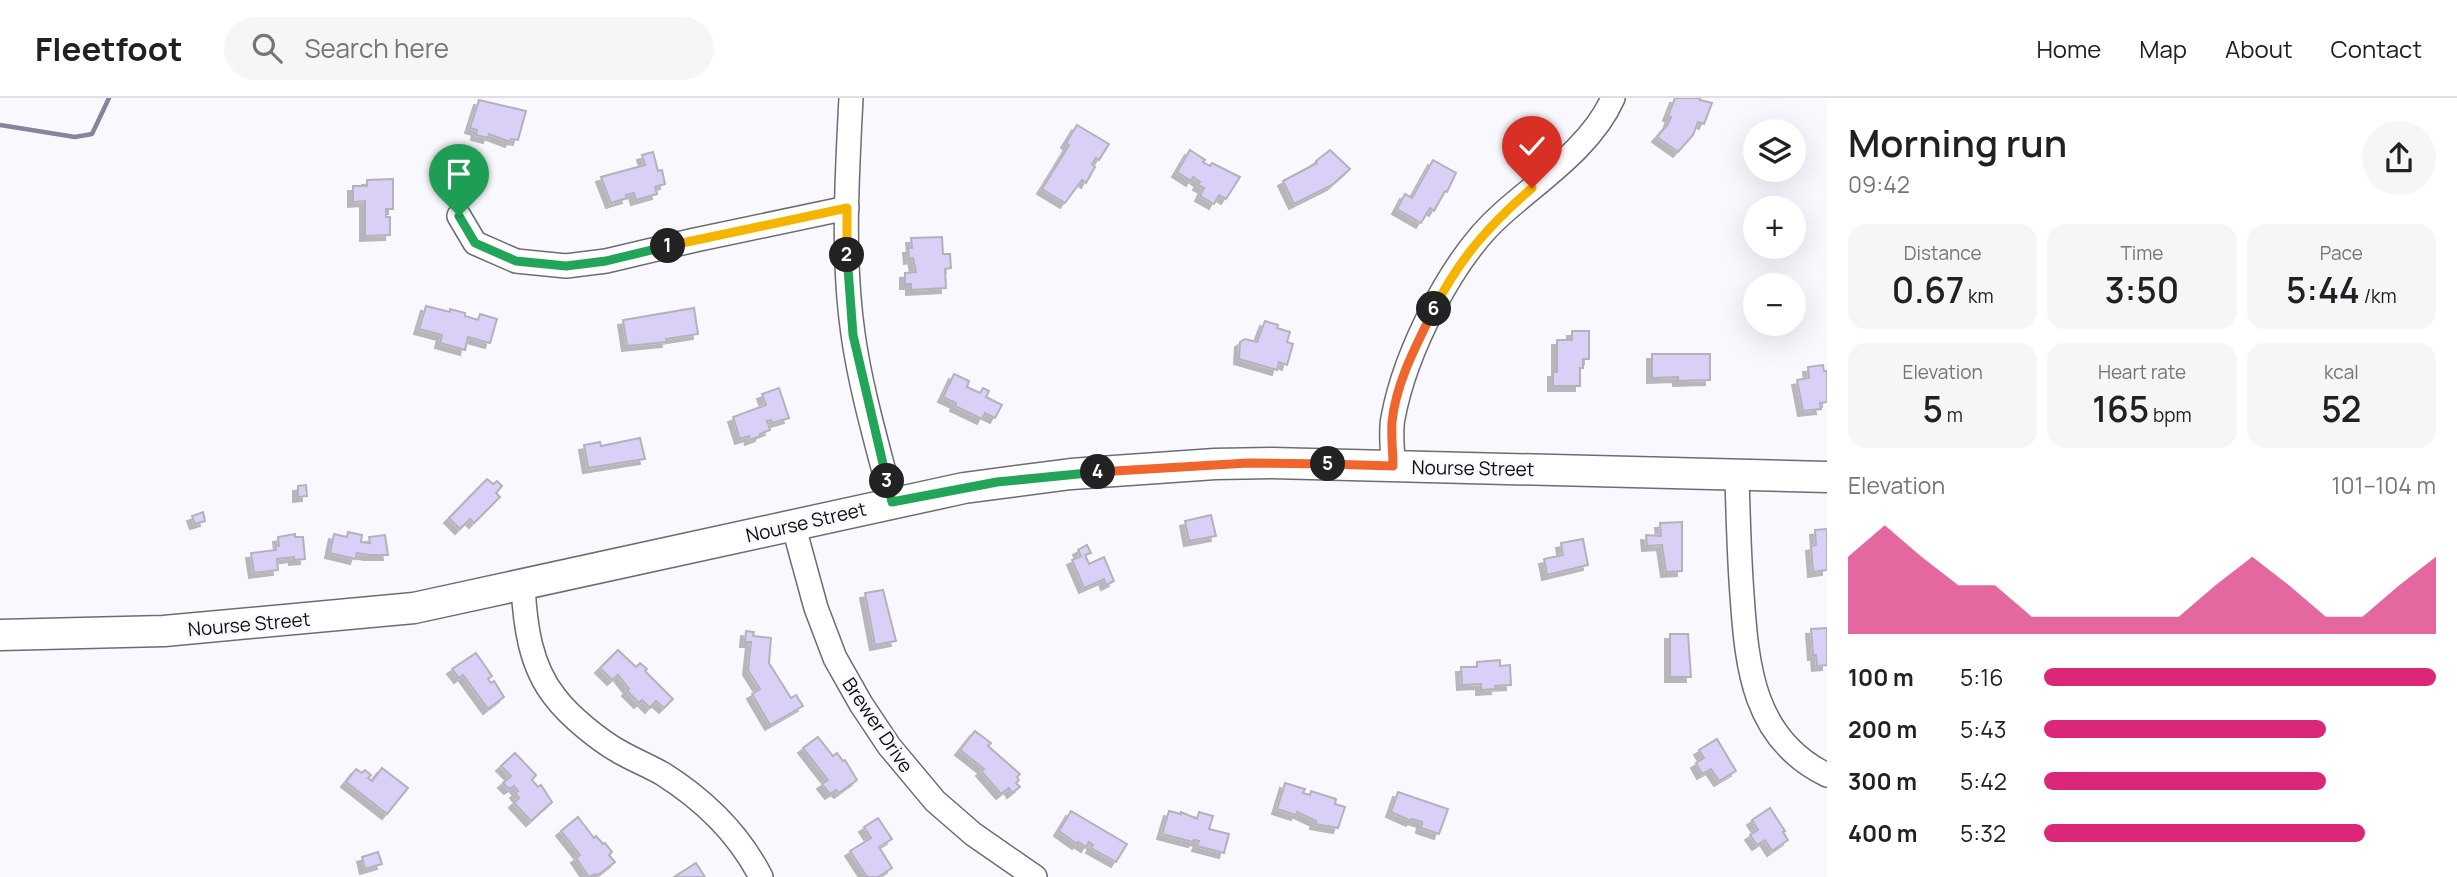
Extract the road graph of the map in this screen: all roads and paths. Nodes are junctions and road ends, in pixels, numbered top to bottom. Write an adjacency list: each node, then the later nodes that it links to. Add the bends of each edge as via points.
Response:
1 (851, 98): 3 (street)
2 (1613, 98): 5 (street, via 1594,129 1471,247 1444,290 1398,394 1392,421)
3 (847, 208): 4 (street, via 566,266 516,261 475,243); 8 (street, via 853,335)
4 (459, 216)
5 (1393, 466): 6 (main road, Nourse Street); 8 (main road, Nourse Street, via 1248,463 1097,472 997,482)
6 (1737, 476): 7 (main road, Nourse Street); 12 (street, via 1743,610 1755,689 1766,718 1787,746)
7 (1827, 477)
8 (892, 502): 9 (main road, Nourse Street)
9 (793, 524): 10 (main road, Nourse Street); 14 (street, Brewer Drive, via 835,658 889,746 935,802)
10 (523, 586): 11 (main road, Nourse Street, via 414,608 305,620 164,631); 13 (street, via 530,641 555,698 617,751 661,773 709,810 740,842)
11 (0, 635)
12 (1827, 775)
13 (761, 877)
14 (1035, 877)

